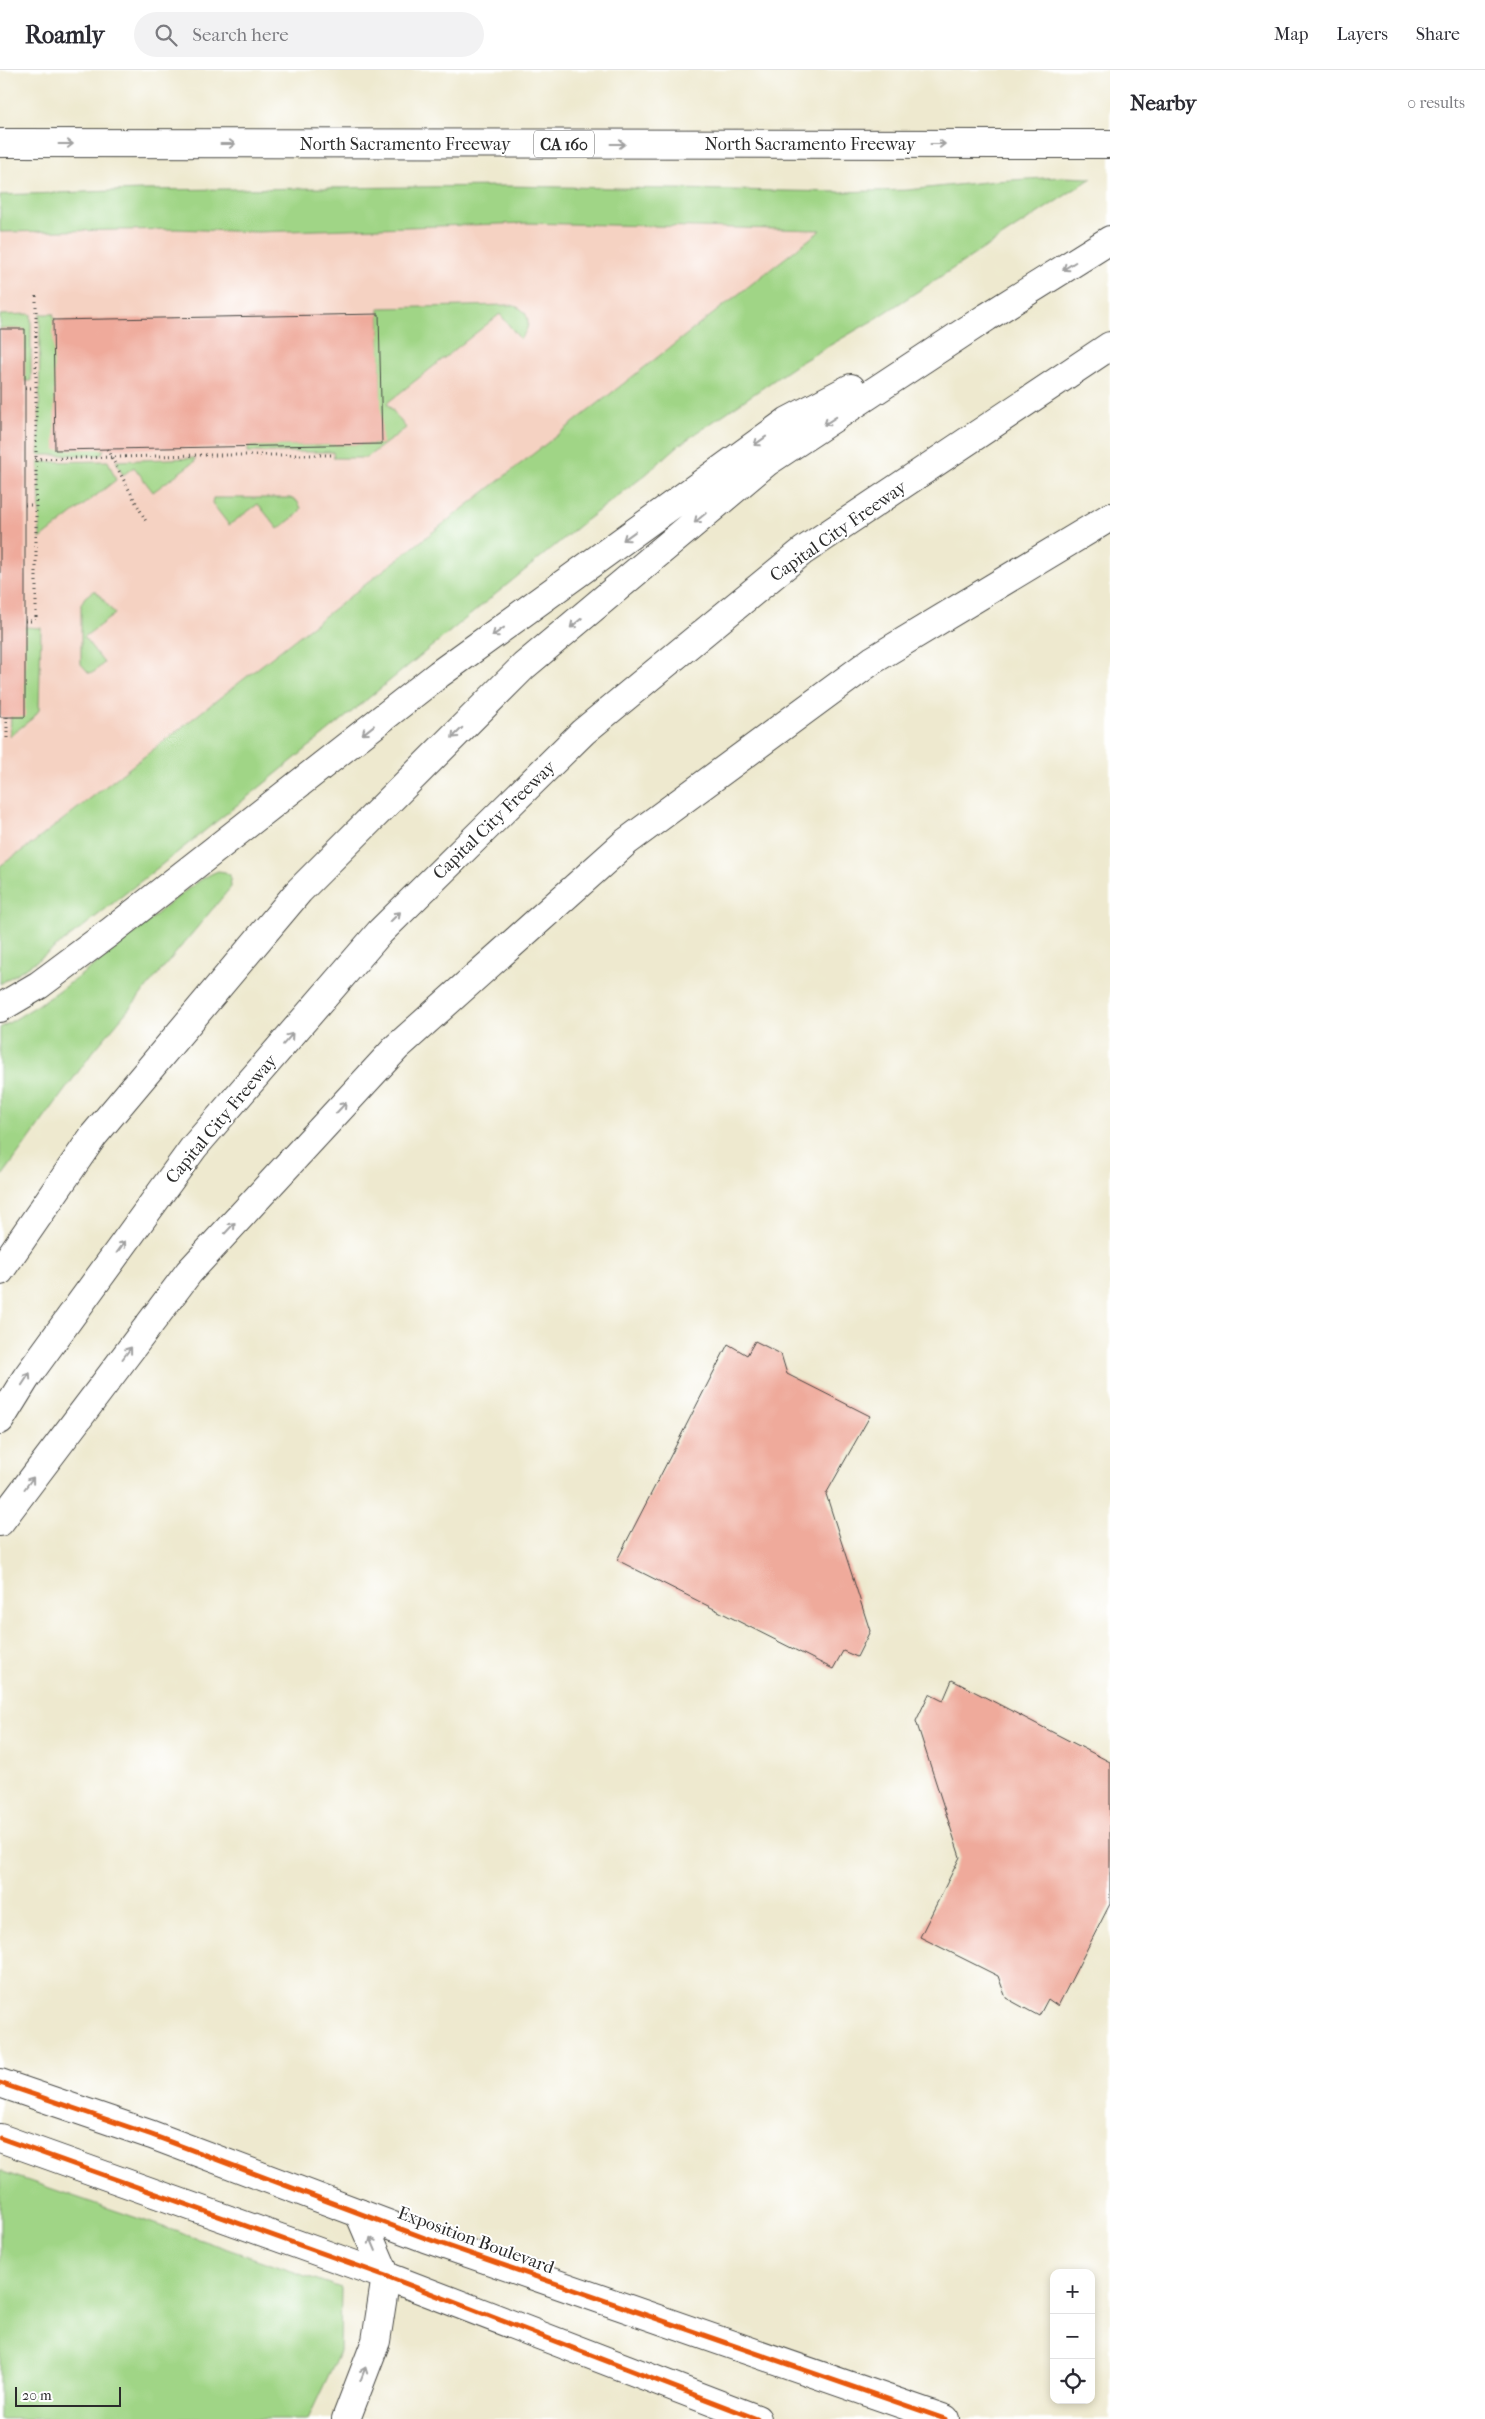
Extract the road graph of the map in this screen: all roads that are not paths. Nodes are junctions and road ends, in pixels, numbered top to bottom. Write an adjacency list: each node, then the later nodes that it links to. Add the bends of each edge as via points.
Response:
1 (6, 144): 2 (main road, North Sacramento Freeway / CA 160, one-way to 2)
2 (1110, 144)
3 (1110, 240): 4 (main road, one-way to 4)
4 (987, 316): 7 (main road, one-way to 7, via 788,421 439,674 110,932 39,985); 8 (main road, one-way to 8, via 767,462 524,666 299,891 94,1135)
5 (1110, 346): 9 (main road, Capital City Freeway, one-way to 5, via 26,1378 194,1147 380,932 583,732 803,551)
6 (1110, 517): 10 (main road, one-way to 6, via 189,1272 397,1047 626,842 873,660)
7 (0, 1008)
8 (0, 1271)
9 (0, 1420)
10 (0, 1522)
11 (0, 2082): 13 (main road, Exposition Boulevard)
12 (0, 2138): 14 (main road)
13 (359, 2213): 14 (main road, one-way to 13); 17 (main road, Exposition Boulevard)
14 (386, 2276): 15 (main road, one-way to 14, via 376,2341); 16 (main road)
15 (346, 2419)
16 (757, 2419)
17 (944, 2419)

